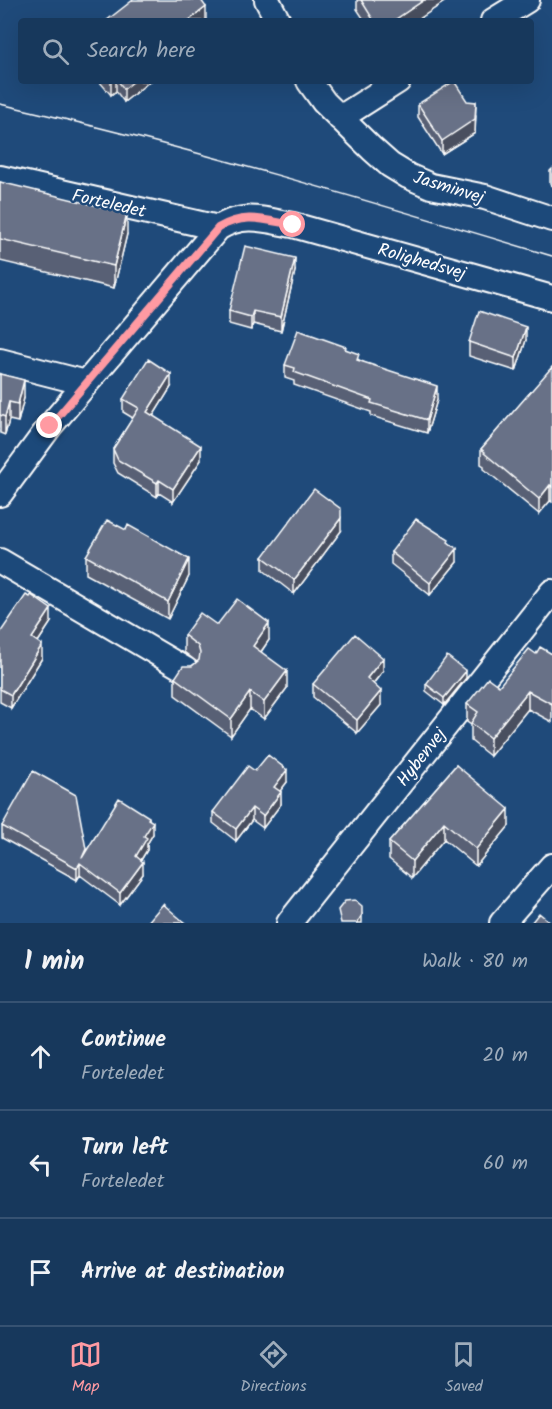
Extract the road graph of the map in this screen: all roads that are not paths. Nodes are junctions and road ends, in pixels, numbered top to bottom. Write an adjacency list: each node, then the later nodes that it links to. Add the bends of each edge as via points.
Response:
1 (267, 0): 3 (street)
2 (526, 0): 4 (street)
3 (276, 18)
4 (498, 18)
5 (311, 84): 7 (street, Jasminvej)
6 (393, 84): 7 (street)
7 (340, 118): 9 (street, Jasminvej, via 390,165 408,176 431,186 485,197)
8 (0, 178): 10 (street, Forteledet)
9 (552, 219)
10 (218, 228): 11 (street, Rolighedsvej, via 231,220 249,217 293,225); 13 (street)
11 (552, 298)
12 (0, 360): 13 (street)
13 (86, 383): 14 (street)
14 (0, 494)
15 (0, 561): 17 (street)
16 (552, 592): 19 (street, Hybenvej)
17 (186, 670)
18 (552, 866): 20 (street)
19 (289, 923)
20 (502, 923)

